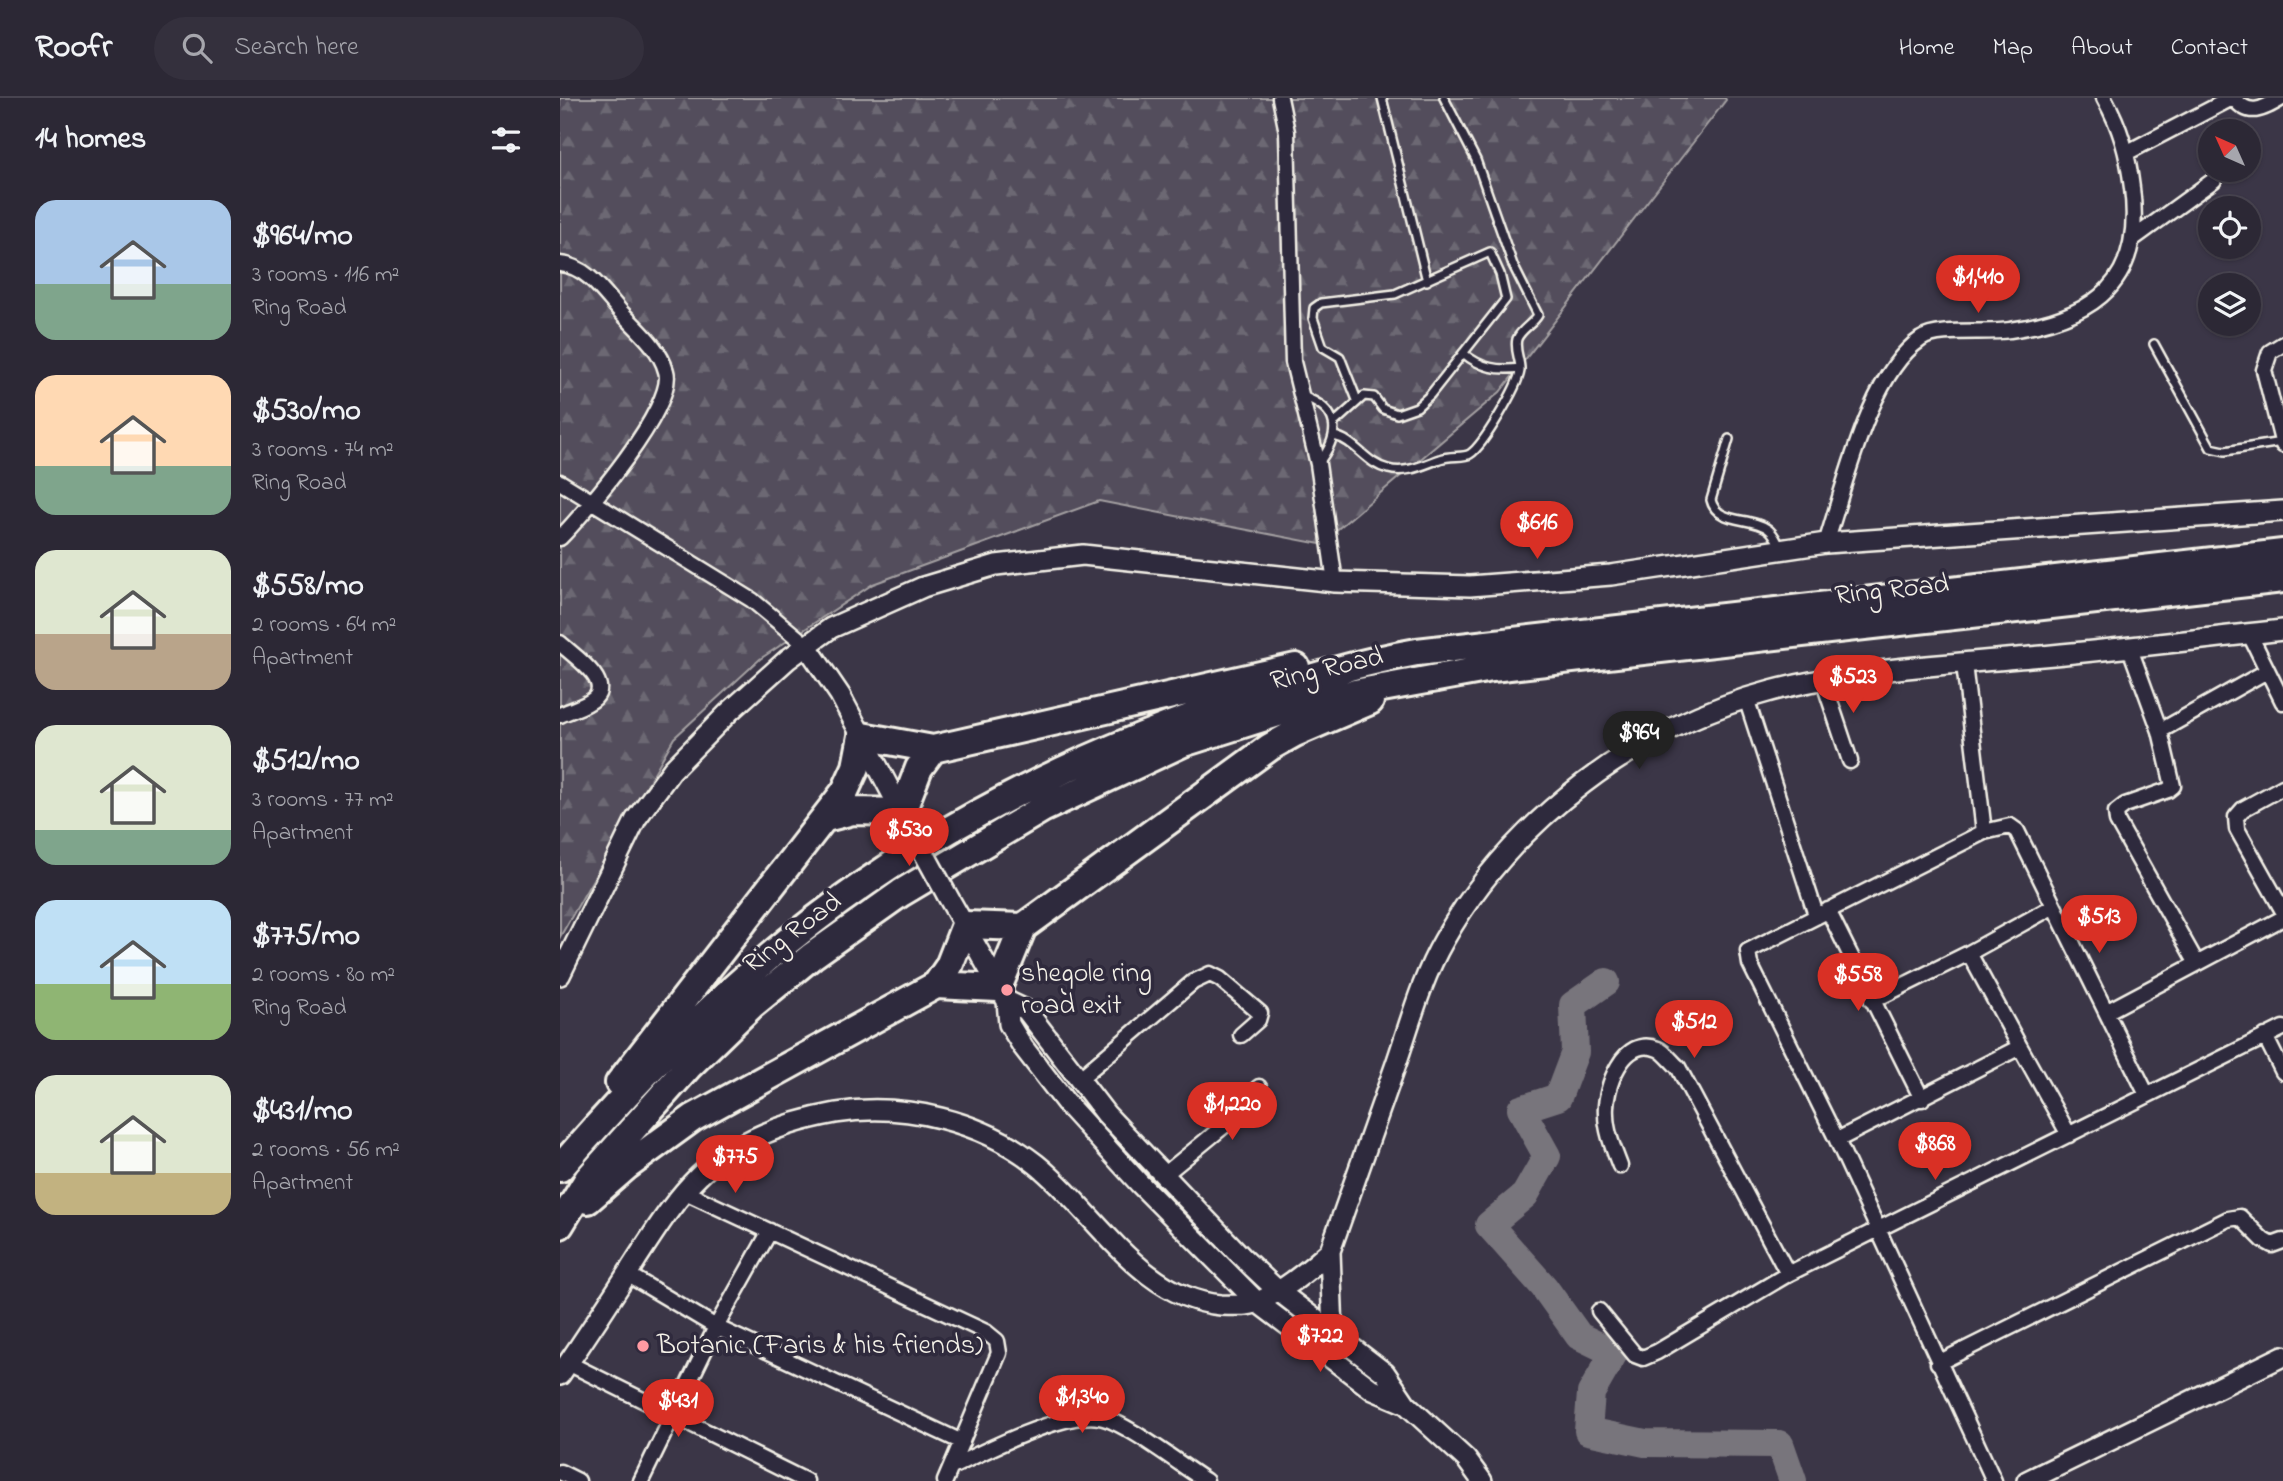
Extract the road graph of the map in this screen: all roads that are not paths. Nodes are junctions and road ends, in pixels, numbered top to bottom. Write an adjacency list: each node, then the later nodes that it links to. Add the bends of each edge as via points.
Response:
1 (1280, 98): 18 (street, via 1287,132 1291,338)
2 (1382, 98): 13 (lane)
3 (1444, 98): 10 (lane, via 1489,192)
4 (2104, 98): 7 (street)
5 (2233, 98): 6 (street, via 2251,111); 7 (street)
6 (2282, 98)
7 (2128, 152): 9 (street)
8 (2211, 182): 9 (street)
9 (2134, 238): 29 (street, via 2127,264 2110,289 2087,308 2058,321 2009,330 1936,332 1921,339 1880,390)
10 (1505, 245): 11 (lane); 17 (lane, via 1538,315 1518,336)
11 (1490, 252): 13 (lane); 16 (lane, via 1506,299)
12 (560, 264): 26 (street, via 579,269 596,283 659,354 668,379 654,415)
13 (1427, 281): 19 (lane, via 1395,294 1321,303 1314,308 1323,347 1340,357)
14 (2154, 344): 23 (lane, via 2211,448 2225,451)
15 (2283, 344): 23 (street, via 2270,352 2264,370)
16 (1463, 353): 17 (lane, via 1494,369); 19 (lane, via 1417,407 1397,414 1389,413 1370,395)
17 (1520, 368): 21 (lane, via 1485,438 1463,457 1453,454 1417,468 1386,469 1357,452 1345,438)
18 (1301, 395): 20 (lane, via 1329,410); 24 (street)
19 (1357, 400): 20 (lane)
20 (1334, 423): 21 (lane)
21 (1334, 436): 24 (lane)
22 (1729, 439): 30 (lane, via 1711,500 1713,508 1761,525 1771,531)
23 (2282, 444)
24 (1318, 464): 33 (street)
25 (560, 482): 26 (street)
26 (593, 503): 28 (street); 37 (street, via 752,600)
27 (2283, 510): 29 (main road)
28 (560, 538)
29 (1826, 543): 30 (main road)
30 (1781, 548): 33 (main road, via 1611,575 1530,582 1419,586)
31 (2283, 553): 39 (highway, Ring Road, via 1544,635)
32 (2283, 579): 43 (highway, Ring Road, via 1492,668)
33 (1335, 582): 37 (main road, via 1083,555 996,565 879,605)
34 (2283, 629): 35 (main road)
35 (2249, 634): 38 (main road); 41 (street)
36 (560, 643): 46 (street, via 592,672 599,690 594,698)
37 (806, 645): 48 (main road); 63 (main road, via 729,712 655,791 636,819)
38 (2129, 646): 40 (main road); 47 (street)
39 (1357, 662): 49 (highway, via 1311,664 1197,687); 79 (highway, Ring Road, via 1139,735 949,831 875,877 790,940 694,1026)
40 (1964, 664): 42 (main road); 54 (street)
41 (2267, 671): 45 (street); 47 (street)
42 (1824, 680): 44 (main road); 50 (street)
43 (1430, 681): 60 (highway, via 1331,716 1270,747); 86 (highway, Ring Road, via 1357,690 1183,743 1042,808 901,893 752,1005 688,1067 588,1180)
44 (1746, 698): 57 (street); 90 (main road, via 1708,711 1605,769 1531,829 1489,873 1442,942 1421,991)
45 (2283, 702)
46 (560, 715)
47 (2160, 731): 62 (street, via 2173,786 2125,805 2116,812 2117,821)
48 (862, 736): 49 (highway); 52 (main road); 53 (highway, via 856,767)
49 (933, 749): 52 (highway, via 919,768)
50 (1850, 761)
51 (2283, 787): 56 (street, via 2243,808 2236,817 2237,829)
52 (904, 817): 53 (highway, via 853,811); 59 (main road, bridge)
53 (826, 818): 79 (highway, via 621,1079)
54 (1984, 832): 55 (street, via 2010,826 2017,831); 57 (street)
55 (2054, 906): 61 (street); 67 (street)
56 (2283, 911)
57 (1822, 912): 66 (street); 81 (street, via 1756,946 1746,956)
58 (2283, 918): 62 (street)
59 (965, 925): 60 (highway); 64 (highway, via 949,967); 65 (main road)
60 (1023, 927): 65 (highway)
61 (1969, 953): 66 (street); 71 (street)
62 (2196, 962): 67 (street)
63 (560, 975)
64 (936, 985): 65 (highway); 86 (highway, via 693,1118)
65 (1002, 995): 73 (main road, via 1026,1010); 94 (main road, via 1009,1024 1066,1104)
66 (1872, 1001): 77 (street)
67 (2108, 1011): 76 (street)
68 (2283, 1028): 70 (street)
69 (1241, 1035): 73 (street, via 1260,1013 1210,974 1194,982)
70 (2265, 1036): 72 (street); 76 (street)
71 (2020, 1047): 77 (street); 80 (street)
72 (2283, 1072)
73 (1078, 1080): 84 (main road)
74 (1259, 1087): 78 (street)
75 (1206, 1093): 78 (street)
76 (2147, 1095): 80 (street)
77 (1922, 1099): 81 (street)
78 (1227, 1118): 84 (street, via 1225,1125)
79 (601, 1121): 83 (highway, Ring Road)
80 (2068, 1135): 87 (street)
81 (1838, 1140): 87 (street)
82 (1620, 1166): 92 (street, via 1605,1114 1608,1087 1629,1053 1642,1047 1658,1049 1678,1067)
83 (560, 1168)
84 (1164, 1175): 93 (main road)
85 (685, 1192): 88 (street); 91 (main road); 94 (main road, via 721,1157 748,1140 809,1118 848,1111 939,1118 989,1134 1034,1162 1136,1265 1170,1291 1213,1304)
86 (562, 1222)
87 (1878, 1229): 92 (street); 99 (street)
88 (770, 1231): 96 (street); 103 (street, via 997,1341 999,1353)
89 (2283, 1241): 99 (street, via 2272,1245 2240,1217 2228,1219)
90 (1330, 1251): 93 (main road); 97 (main road)
91 (627, 1274): 96 (street); 100 (main road)
92 (1788, 1274): 95 (street, via 1643,1358 1626,1348)
93 (1277, 1290): 94 (main road); 97 (main road)
94 (1258, 1302): 101 (main road, via 1373,1390)
95 (1599, 1311)
96 (716, 1327): 102 (street); 103 (street)
97 (1333, 1334): 101 (main road, via 1385,1373)
98 (2283, 1356): 113 (main road)
99 (1938, 1363): 112 (street)
100 (564, 1369): 102 (street)
101 (1406, 1404): 111 (main road, via 1466,1459)
102 (673, 1418): 107 (street); 108 (street)
103 (962, 1442): 104 (street)
104 (951, 1467): 109 (street); 110 (street, via 1054,1425 1080,1417 1101,1417)
105 (560, 1472): 106 (street)
106 (578, 1481)
107 (642, 1481)
108 (806, 1481)
109 (945, 1481)
110 (1206, 1481)
111 (1482, 1481)
112 (1994, 1481)
113 (2027, 1481)

